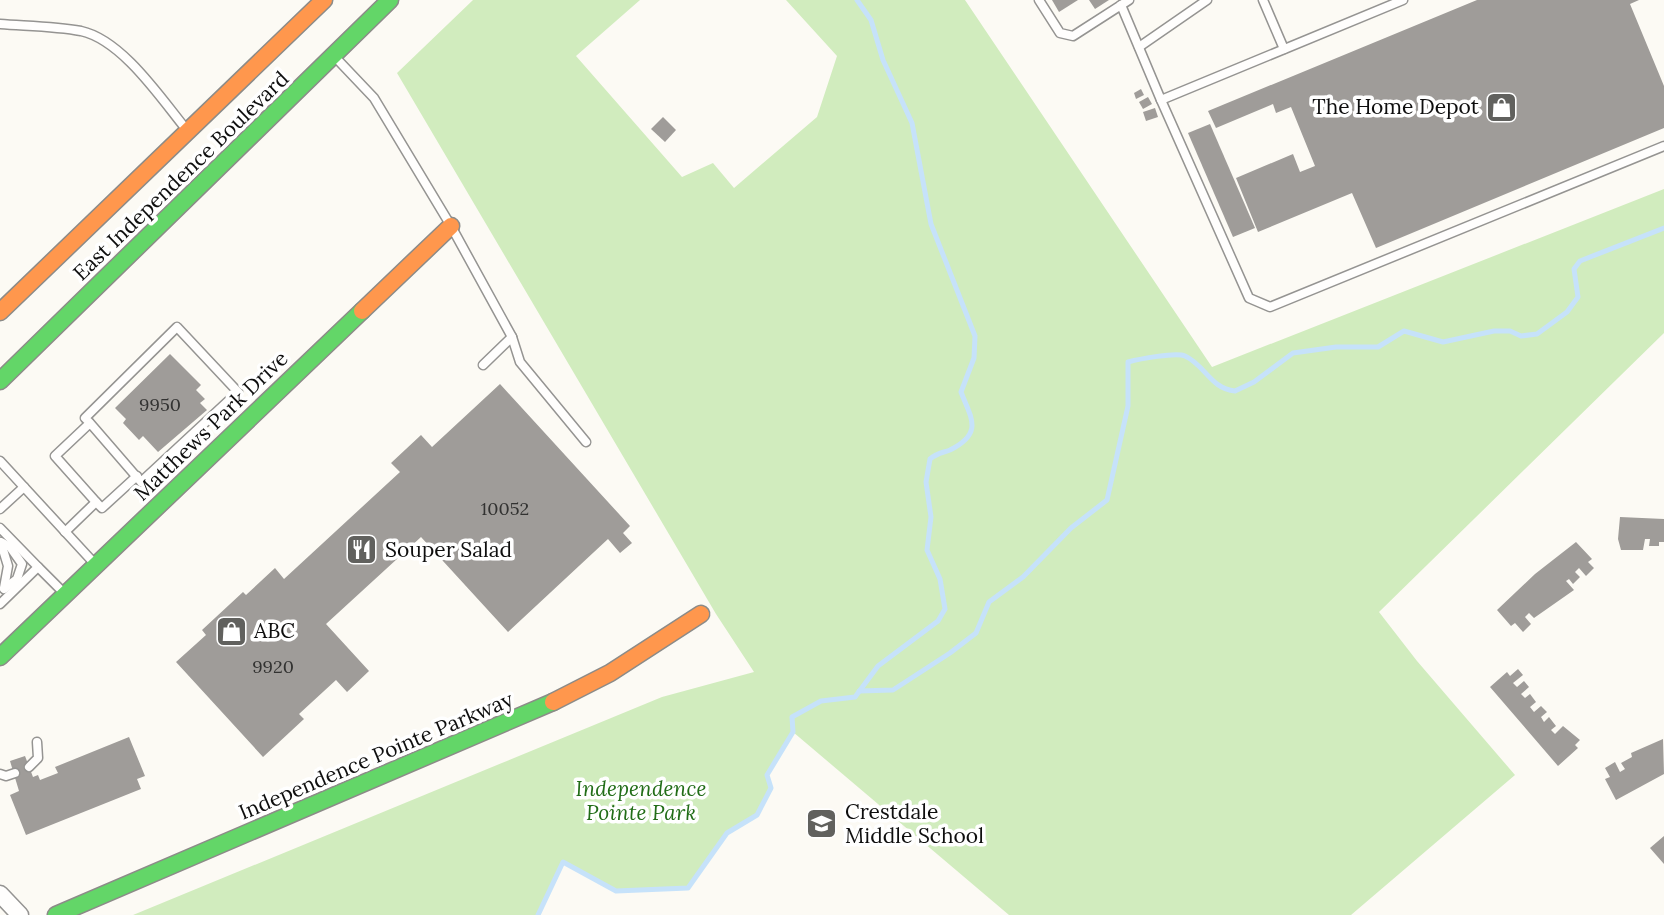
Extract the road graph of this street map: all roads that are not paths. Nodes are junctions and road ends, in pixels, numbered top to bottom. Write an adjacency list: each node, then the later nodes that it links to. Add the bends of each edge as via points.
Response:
1 (324, 0): 13 (main road, East Independence Boulevard)
2 (390, 0): 11 (main road, East Independence Boulevard)
3 (1039, 0): 7 (lane, via 1060,33 1073,36)
4 (1208, 0): 9 (lane)
5 (1263, 0): 10 (lane)
6 (1403, 0): 10 (lane)
7 (1125, 3): 9 (lane)
8 (0, 24): 13 (lane, via 82,31 100,39 142,75)
9 (1139, 47): 12 (lane)
10 (1284, 49): 12 (lane)
11 (334, 55): 15 (lane, via 374,98); 19 (main road, East Independence Boulevard)
12 (1161, 100): 14 (lane, via 1249,298 1270,307)
13 (188, 131): 16 (main road, East Independence Boulevard)
14 (1664, 146)
15 (451, 226): 17 (lane); 30 (main road, Matthews Park Drive)
16 (0, 312)
17 (512, 337): 18 (lane); 21 (lane, via 520,362)
18 (483, 365)
19 (0, 381)
20 (90, 423): 23 (lane); 23 (lane, via 85,418 177,327 238,393 141,482); 25 (lane, via 55,456)
21 (586, 442)
22 (0, 461): 24 (lane)
23 (137, 476): 25 (lane, via 102,508)
24 (24, 487): 26 (lane); 28 (lane)
25 (96, 502): 28 (lane)
26 (0, 509)
27 (0, 528): 31 (lane)
28 (65, 532): 30 (lane)
29 (0, 542): 32 (lane, via 8,566); 32 (lane, via 10,547 22,564 17,579)
30 (96, 565): 33 (main road, Matthews Park Drive)
31 (38, 567): 33 (lane); 34 (lane)
32 (2, 591)
33 (65, 594): 36 (main road, Matthews Park Drive)
34 (0, 604)
35 (701, 614): 43 (main road, Independence Pointe Parkway, via 610,673 554,702)
36 (0, 657)
37 (37, 742): 38 (lane, via 38,758)
38 (29, 767)
39 (15, 773): 40 (lane)
40 (0, 774)
41 (0, 894): 42 (street)
42 (20, 915)
43 (56, 915)

